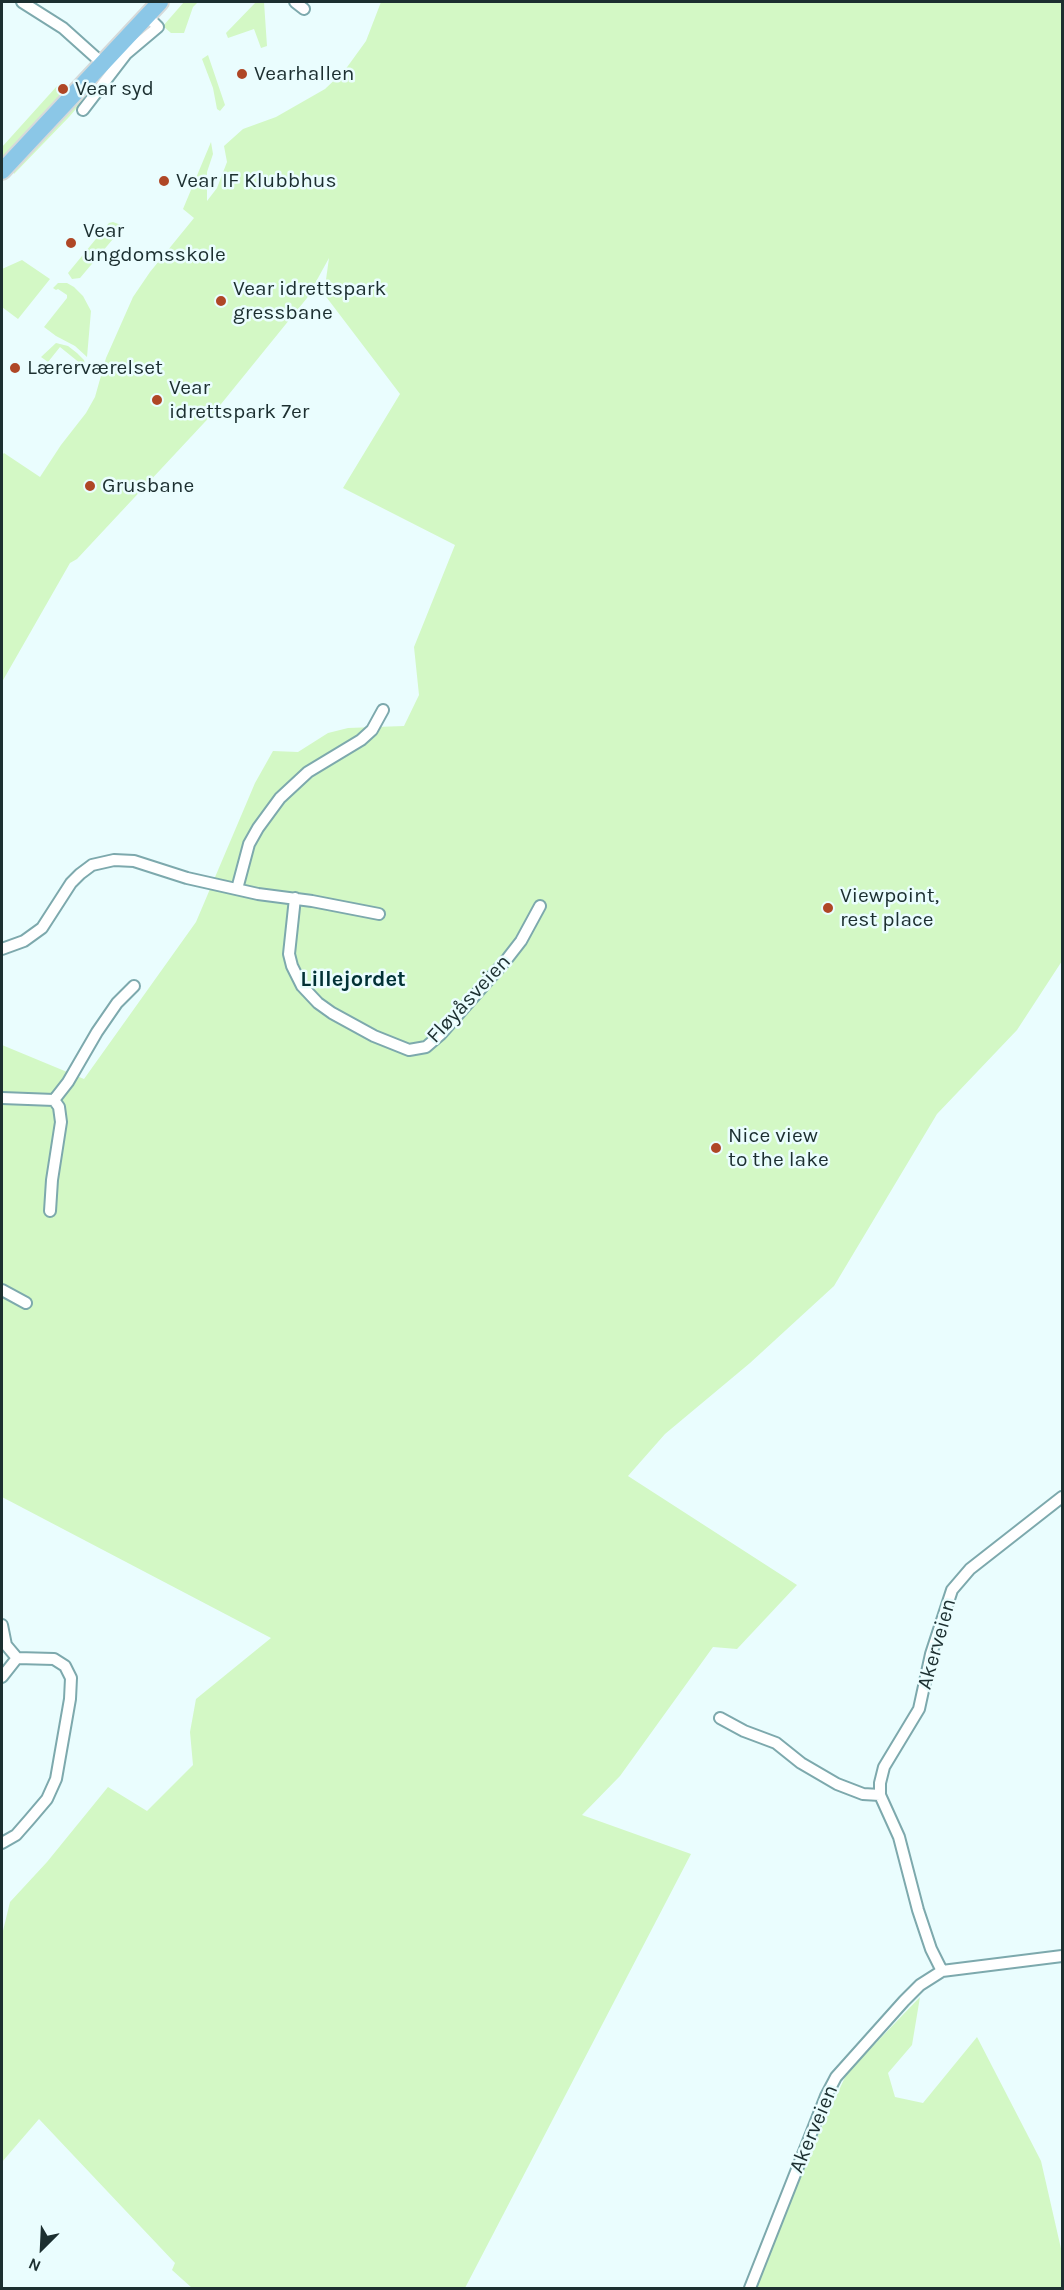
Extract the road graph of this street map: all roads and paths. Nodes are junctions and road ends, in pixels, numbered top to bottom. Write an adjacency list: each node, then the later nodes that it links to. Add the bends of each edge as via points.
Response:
1 (22, 2): 6 (street, via 63,28)
2 (160, 2): 5 (main road)
3 (295, 2): 4 (street)
4 (304, 9)
5 (147, 16): 6 (main road); 7 (street, via 159,27 126,54)
6 (102, 63): 8 (main road)
7 (83, 110)
8 (2, 171)
9 (383, 710): 10 (street, via 361,740 308,772 280,798 249,844)
10 (237, 889): 11 (street); 14 (street, via 151,865 122,859 105,861 87,869 71,883 42,928 24,941)
11 (295, 898): 12 (street, Fløyåsveien, via 290,954 302,986 332,1013 383,1041 409,1050 426,1047 441,1034 521,941); 13 (street)
12 (540, 906)
13 (379, 914)
14 (2, 949)
15 (134, 986): 17 (street, via 117,1003)
16 (2, 1098): 17 (street)
17 (54, 1100): 18 (street, via 61,1122)
18 (50, 1211)
19 (2, 1290): 20 (street)
20 (26, 1303)
21 (1062, 1497): 26 (street, Akerveien, via 970,1569 952,1590 931,1654 919,1709 884,1767)
22 (2, 1625): 23 (street, via 6,1645)
23 (17, 1658): 24 (street); 27 (street, via 60,1662 71,1678 70,1699 56,1779 47,1799 16,1835)
24 (2, 1677)
25 (720, 1718): 26 (street, via 776,1743 837,1784 862,1794)
26 (880, 1795): 29 (street, via 899,1838 918,1910)
27 (2, 1843)
28 (1062, 1956): 29 (street, Akerveien)
29 (942, 1971): 30 (street, Akerveien, via 920,1985 836,2077)
30 (750, 2289)

